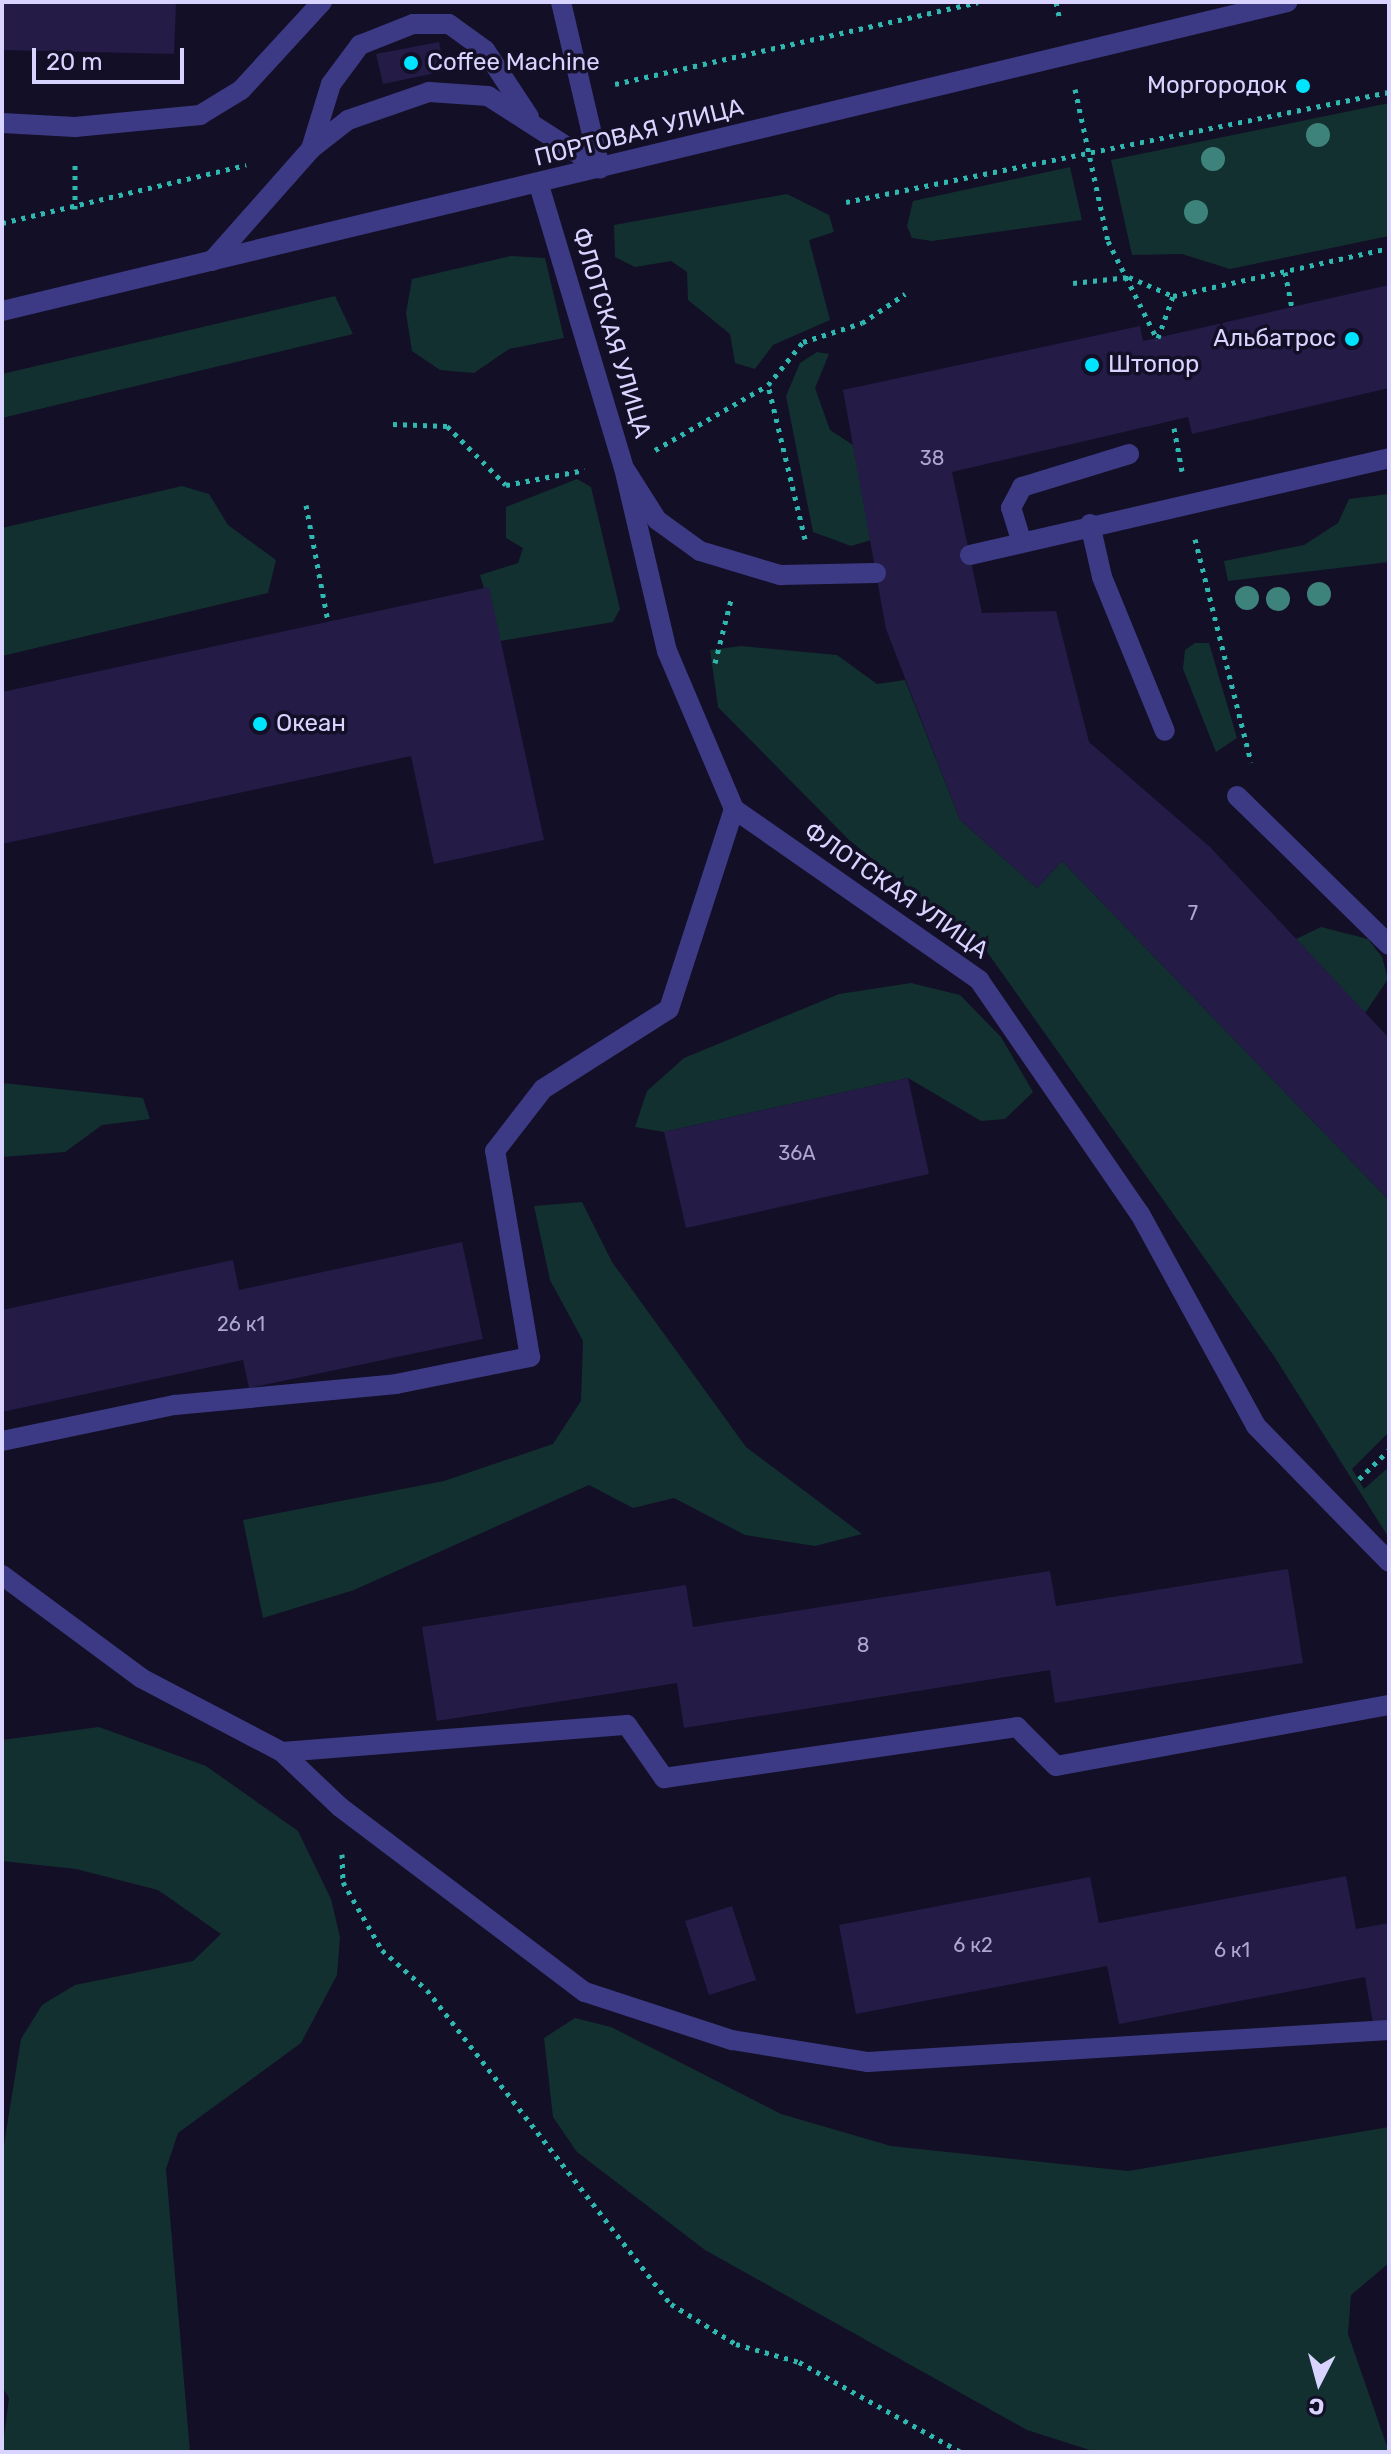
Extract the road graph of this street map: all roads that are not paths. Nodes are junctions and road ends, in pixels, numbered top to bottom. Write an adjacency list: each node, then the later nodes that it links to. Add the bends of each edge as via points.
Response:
1 (322, 2): 5 (street, via 225,103 174,120 75,127)
2 (561, 2): 7 (street)
3 (1287, 2): 7 (street, ПОРТОВАЯ УЛИЦА)
4 (531, 121): 6 (street, via 488,96 429,92 348,120); 6 (street, via 485,50 449,24 413,24 360,45 331,84); 7 (street)
5 (2, 123)
6 (311, 149): 9 (street)
7 (600, 168): 8 (street, ПОРТОВАЯ УЛИЦА)
8 (539, 185): 9 (street, ПОРТОВАЯ УЛИЦА); 13 (street, ФЛОТСКАЯ УЛИЦА)
9 (212, 261): 10 (street, ПОРТОВАЯ УЛИЦА)
10 (2, 311)
11 (1129, 454): 15 (street, via 1022,487 1011,508)
12 (1389, 458): 14 (street)
13 (624, 468): 17 (street, via 670,534 750,568 811,577); 20 (street, ФЛОТСКАЯ УЛИЦА, via 667,651)
14 (1090, 524): 15 (street); 18 (street, via 1102,577)
15 (1021, 540): 16 (street)
16 (970, 555)
17 (876, 573)
18 (1165, 731)
19 (1237, 796): 21 (street)
20 (734, 809): 22 (street, via 669,1009 543,1089 495,1151 530,1357 396,1384 175,1405); 23 (street, ФЛОТСКАЯ УЛИЦА, via 979,980 1140,1214 1256,1426)
21 (1389, 945)
22 (2, 1441)
23 (1389, 1562)
24 (2, 1575): 26 (street, via 141,1678)
25 (1389, 1705): 26 (street, via 1056,1766 1017,1727 664,1778 627,1725)
26 (282, 1752): 27 (street, via 340,1807 585,1992 732,2040 868,2062)
27 (1389, 2030)

